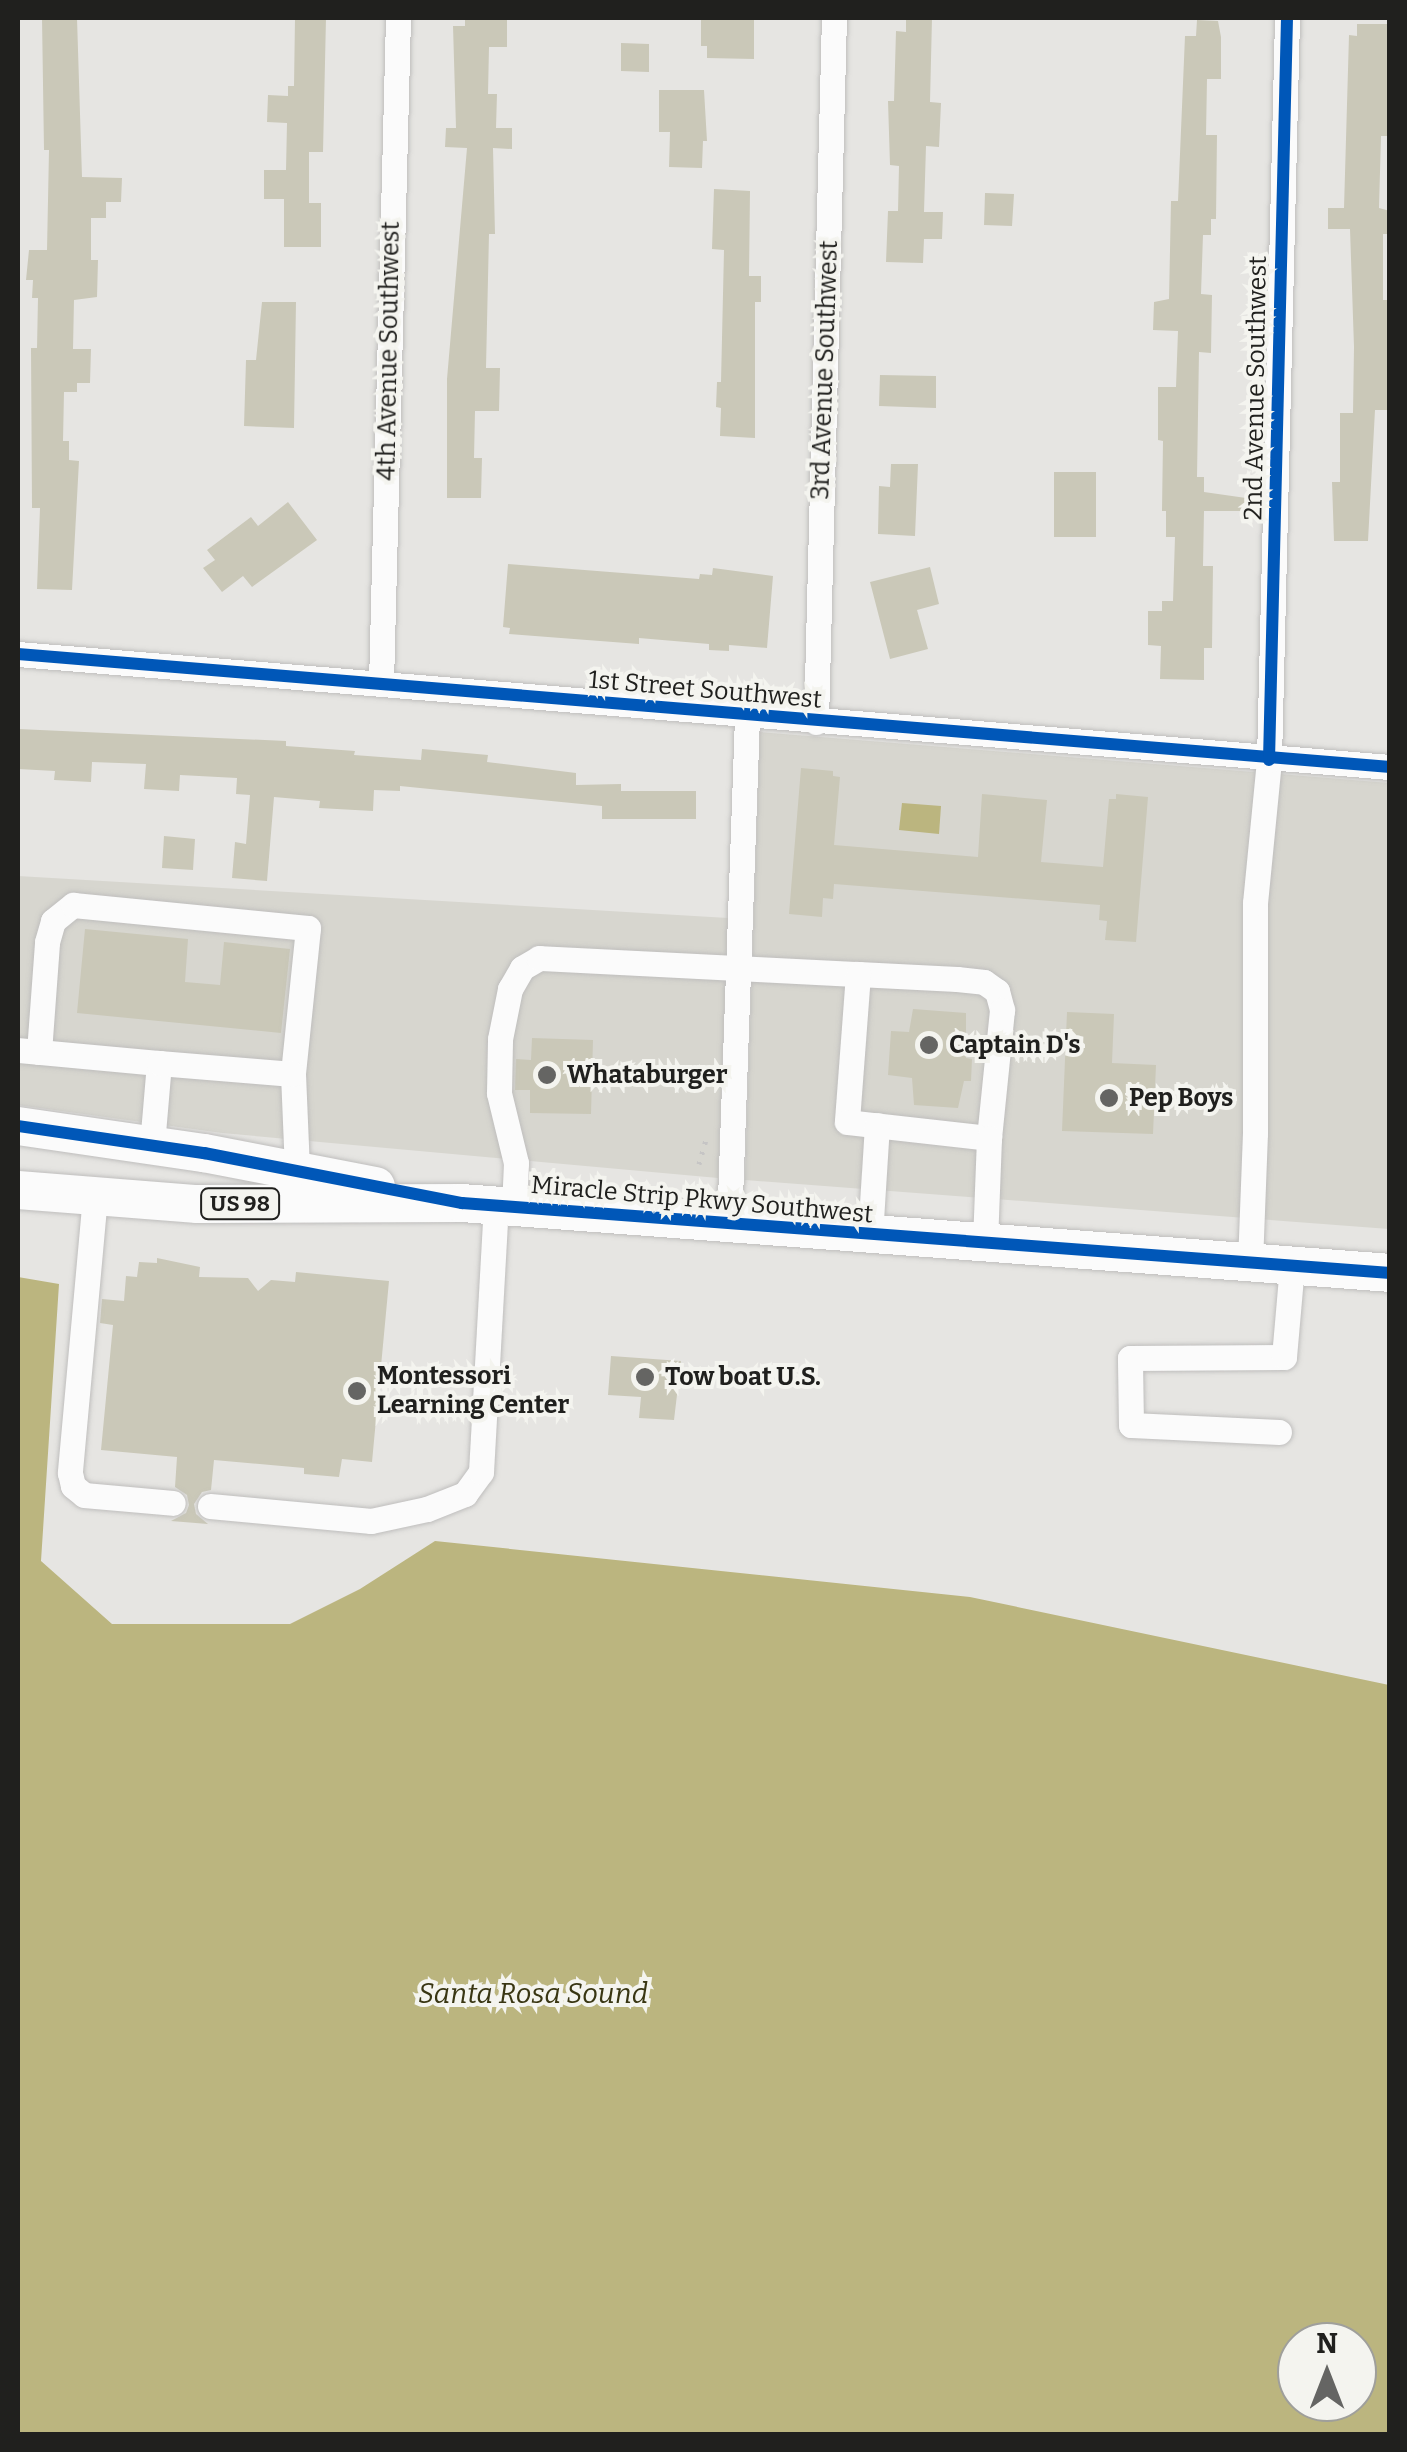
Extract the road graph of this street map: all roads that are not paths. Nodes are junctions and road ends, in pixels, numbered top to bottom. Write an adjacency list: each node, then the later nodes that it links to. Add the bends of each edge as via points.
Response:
1 (398, 18): 5 (street, 4th Avenue Southwest)
2 (834, 18): 7 (street, 3rd Avenue Southwest)
3 (1288, 18): 8 (street, 2nd Avenue Southwest)
4 (18, 654): 5 (street, 1st Street Southwest)
5 (380, 684): 6 (street, 1st Street Southwest)
6 (746, 716): 7 (street, 1st Street Southwest); 10 (street)
7 (816, 722): 8 (street, 1st Street Southwest)
8 (1268, 760): 9 (street, 1st Street Southwest); 26 (street, 2nd Avenue Southwest, via 1255,903)
9 (1390, 767)
10 (740, 966): 11 (street); 22 (street, via 539,958 522,968 510,989 500,1039 499,1093 516,1163); 23 (street)
11 (858, 974): 15 (street, via 847,1122); 17 (street, via 984,982 997,991 1002,1010)
12 (28, 1051): 13 (street); 14 (street, via 53,921 73,905 308,928)
13 (159, 1063): 14 (street); 18 (street)
14 (293, 1074): 19 (street)
15 (877, 1125): 17 (street); 24 (street)
16 (18, 1126): 18 (highway, Miracle Strip Pkwy Southwest / US 98)
17 (988, 1138): 25 (street)
18 (152, 1146): 19 (highway, Miracle Strip Pkwy Southwest / US 98)
19 (297, 1171): 22 (highway, Miracle Strip Pkwy Southwest / US 98)
20 (18, 1190): 21 (highway, Miracle Strip Pkwy Southwest / US 98)
21 (95, 1196): 22 (highway, Miracle Strip Pkwy Southwest / US 98, via 197,1204); 30 (street, via 73,1486 84,1495)
22 (491, 1206): 23 (highway, Miracle Strip Pkwy Southwest / US 98); 31 (street, via 481,1472 465,1494 371,1521)
23 (729, 1226): 24 (highway, Miracle Strip Pkwy Southwest / US 98)
24 (870, 1236): 25 (highway, Miracle Strip Pkwy Southwest / US 98)
25 (985, 1244): 26 (highway, Miracle Strip Pkwy Southwest / US 98)
26 (1250, 1263): 27 (highway, Miracle Strip Pkwy Southwest / US 98)
27 (1292, 1266): 28 (highway, Miracle Strip Pkwy Southwest / US 98); 29 (street, via 1284,1357 1130,1358 1131,1424)
28 (1390, 1272)
29 (1278, 1432)
30 (173, 1503)
31 (210, 1506)

